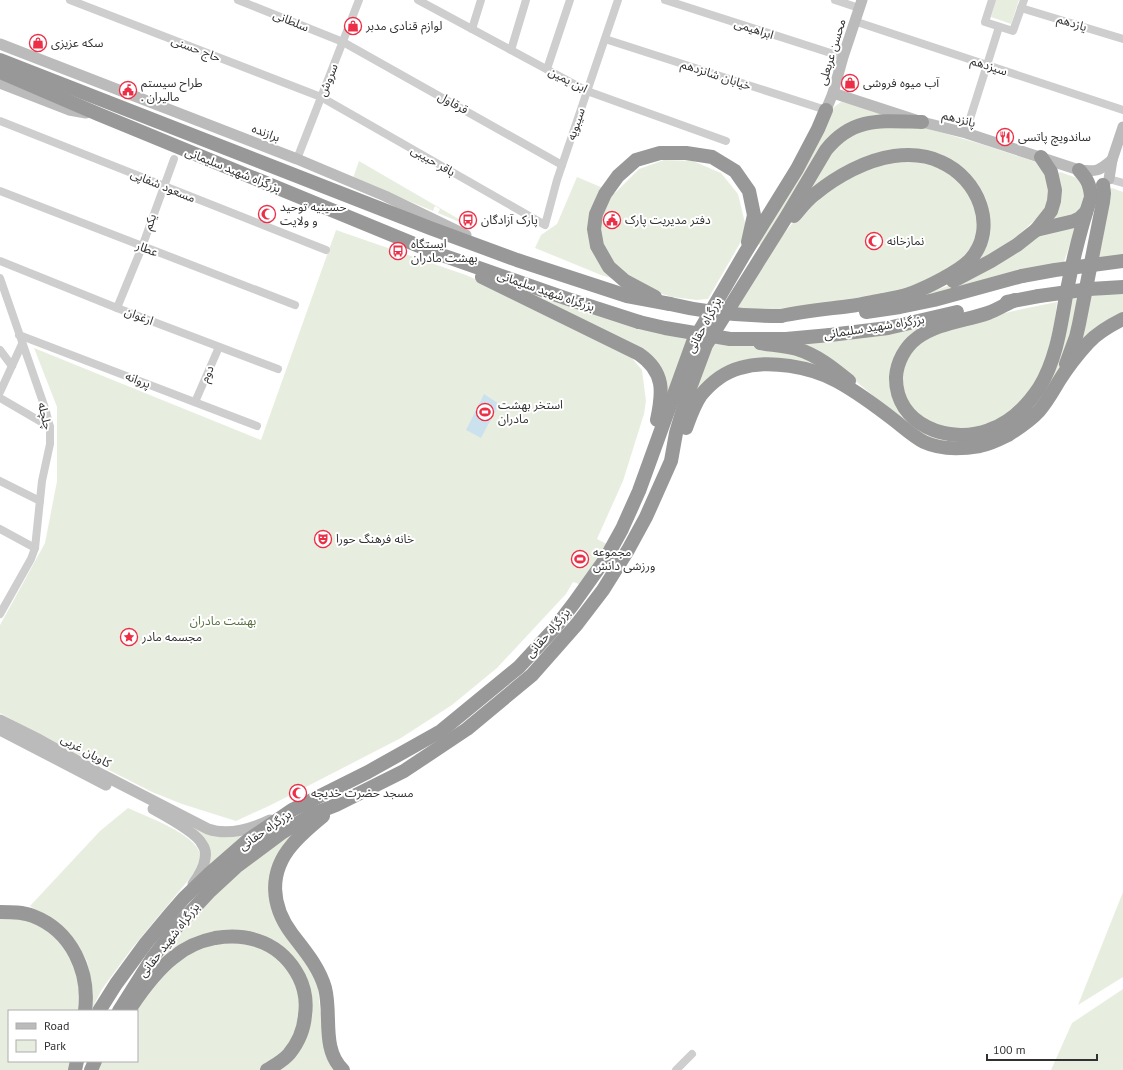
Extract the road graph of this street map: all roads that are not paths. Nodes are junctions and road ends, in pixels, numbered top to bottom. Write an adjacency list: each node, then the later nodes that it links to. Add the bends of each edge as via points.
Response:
1 (70, 0): 31 (street, حاج حسنی)
2 (238, 0): 20 (street, سلطانی)
3 (359, 0): 20 (street, سروش)
4 (418, 0): 12 (street, ابن یمین)
5 (481, 0): 17 (street)
6 (526, 0): 22 (street)
7 (570, 0): 26 (street)
8 (618, 0): 18 (street, سیبویه)
9 (666, 0): 23 (street, ابراهیمی)
10 (835, 0): 13 (street)
11 (992, 0): 16 (street, via 985,22)
12 (433, 4): 17 (street, ابن یمین)
13 (860, 4): 15 (main road, محسن عربعلی)
14 (1023, 4): 16 (street, via 1013,31); 19 (street, یازدهم)
15 (854, 21): 23 (main road, محسن عربعلی); 25 (street, سیزدهم)
16 (999, 27): 25 (street)
17 (472, 29): 22 (street, ابن یمین)
18 (605, 39): 29 (street, سیبویه); 32 (street, خیابان شانزدهم)
19 (1123, 39)
20 (343, 42): 31 (street, سروش); 44 (street, قرقاول)
21 (0, 44): 42 (main road, برازنده)
22 (511, 50): 26 (street, ابن یمین)
23 (843, 57): 30 (main road, محسن عربعلی)
24 (0, 60): 59 (highway, بزرگراه شهید سلیمانی)
25 (987, 65): 33 (street, سیزدهم); 37 (street)
26 (547, 69): 29 (street, ابن یمین)
27 (0, 72): 34 (highway, بزرگراه شهید سلیمانی)
28 (0, 83): 34 (main road, via 69,110)
29 (587, 91): 39 (street, ابن یمین); 44 (street, سیبویه)
30 (833, 94): 32 (main road, محسن عربعلی); 36 (main road, پانزدهم)
31 (321, 97): 42 (street, سروش); 52 (street, باقر حبیبی)
32 (826, 110): 58 (highway, بزرگراه حقانی, via 797,169)
33 (1123, 110)
34 (98, 114): 57 (highway, بزرگراه شهید سلیمانی)
35 (0, 121): 48 (street, مسعود شفاپی)
36 (922, 122): 40 (main road, پانزدهم); 54 (highway, بزرگراه حقانی, via 870,122 856,126 838,137 826,150)
37 (968, 125)
38 (1123, 127): 43 (main road)
39 (726, 141)
40 (1041, 157): 45 (main road, پانزدهم); 53 (highway, via 1051,172 1055,190 1051,211)
41 (174, 159): 48 (street, یکم)
42 (296, 159): 59 (main road, برازنده, via 385,196)
43 (1112, 160): 45 (main road, پانزدهم, via 1099,170); 46 (main road)
44 (562, 165): 52 (street, سیبویه)
45 (1079, 170): 50 (highway, via 1088,182)
46 (1106, 182): 47 (street); 50 (highway); 78 (highway, via 1076,337)
47 (1123, 183)
48 (164, 186): 55 (street, یکم); 56 (street, مسعود شفاپی)
49 (0, 191): 55 (street, عطار)
50 (1091, 197): 51 (highway)
51 (1086, 212): 53 (highway, via 1074,221); 65 (highway, via 1074,255 1054,356 1030,400 1013,417 989,430 964,435 934,430 908,413 898,396 896,384 898,364 908,347 927,331 988,313)
52 (545, 225)
53 (1036, 230): 64 (highway, via 1017,245 958,279)
54 (770, 243): 64 (highway, via 814,194 852,170 894,156 933,158 958,173 976,194 981,204 984,227 979,245 970,260 950,274); 85 (highway, بزرگراه حقانی, via 706,344 687,396)
55 (142, 247): 67 (street, عطار); 68 (street, یکم)
56 (326, 250)
57 (436, 253): 72 (highway, بزرگراه شهید سلیمانی, bridge, via 639,322); 86 (highway, via 648,360 661,384 661,396)
58 (745, 253): 66 (highway, via 754,215 749,191 735,171 712,156 686,153 660,153 636,160 618,176 605,194 596,214 594,229 597,246 609,267 625,281); 86 (highway, بزرگراه حقانی, via 692,342)
59 (517, 260): 66 (highway, بزرگراه شهید سلیمانی, via 627,296)
60 (0, 261): 68 (street, ارغوان)
61 (1123, 261): 69 (highway, بزرگراه شهید سلیمانی, bridge, via 1022,276 900,307 854,314)
62 (0, 278): 71 (street, چلچله)
63 (1123, 287): 65 (highway, بزرگراه شهید سلیمانی, bridge)
64 (911, 294): 69 (highway)
65 (1015, 300): 72 (highway, بزرگراه شهید سلیمانی, bridge, via 888,328 786,339)
66 (670, 304): 69 (highway, بزرگراه شهید سلیمانی, bridge, via 693,310 729,314)
67 (294, 305)
68 (117, 308): 74 (street, ارغوان)
69 (781, 316)
70 (1123, 318): 78 (highway, via 1093,338)
71 (19, 335): 73 (street, چلچله); 81 (street, پروانه)
72 (730, 338): 82 (highway, via 796,349 818,358 854,385)
73 (22, 344): 76 (street); 84 (street, چلچله)
74 (219, 347): 77 (street, ارغوان); 81 (street, دوم)
75 (0, 350): 76 (street)
76 (12, 366): 79 (street)
77 (278, 369)
78 (1060, 380): 82 (highway, via 1039,411 1027,422 1001,439 982,446 944,448 924,442)
79 (0, 392)
80 (0, 398): 84 (street)
81 (195, 402): 83 (street, پروانه)
82 (880, 409): 85 (highway, via 838,382 807,370 771,365 740,368 716,381 700,397)
83 (256, 426)
84 (50, 427): 88 (street, چلچله, via 50,444)
85 (671, 461): 94 (highway, بزرگراه حقانی, via 629,550 577,624 532,675 467,729 428,755 392,777)
86 (647, 465): 96 (highway, بزرگراه حقانی, via 630,512 606,558 558,624 519,666 441,731 368,772)
87 (0, 481): 88 (street)
88 (40, 501): 90 (street, چلچله)
89 (0, 529): 90 (street)
90 (35, 548): 91 (street, چلچله, via 31,560)
91 (0, 614)
92 (0, 720): 95 (main road, کاویان غربی)
93 (0, 730): 95 (main road, کاویان غربی)
94 (336, 805): 97 (highway, بزرگراه حقانی, via 313,814 283,832 236,867); 106 (highway, via 303,833 284,856 275,882 275,893 285,924 315,964 320,975 327,996 329,1041 334,1056)
95 (157, 807): 96 (main road, via 208,829 224,832 250,828); 98 (main road, via 202,842 205,850 204,866)
96 (292, 810): 98 (highway, بزرگراه حقانی, via 248,840)
97 (210, 891): 102 (highway, بزرگراه شهید حقانی, via 153,957)
98 (184, 898): 101 (highway, بزرگراه حقانی, via 146,943)
99 (0, 912): 100 (highway, via 33,916 68,941 80,964 85,981)
100 (85, 1010)
101 (100, 1010)
102 (120, 1010)
103 (129, 1010): 105 (highway, via 166,964 193,945 206,940 237,936 261,941 272,947 294,967 303,985 306,1002 303,1028 298,1040 289,1054)
104 (692, 1054): 107 (street)
105 (267, 1070)
106 (343, 1070)
107 (676, 1070)

